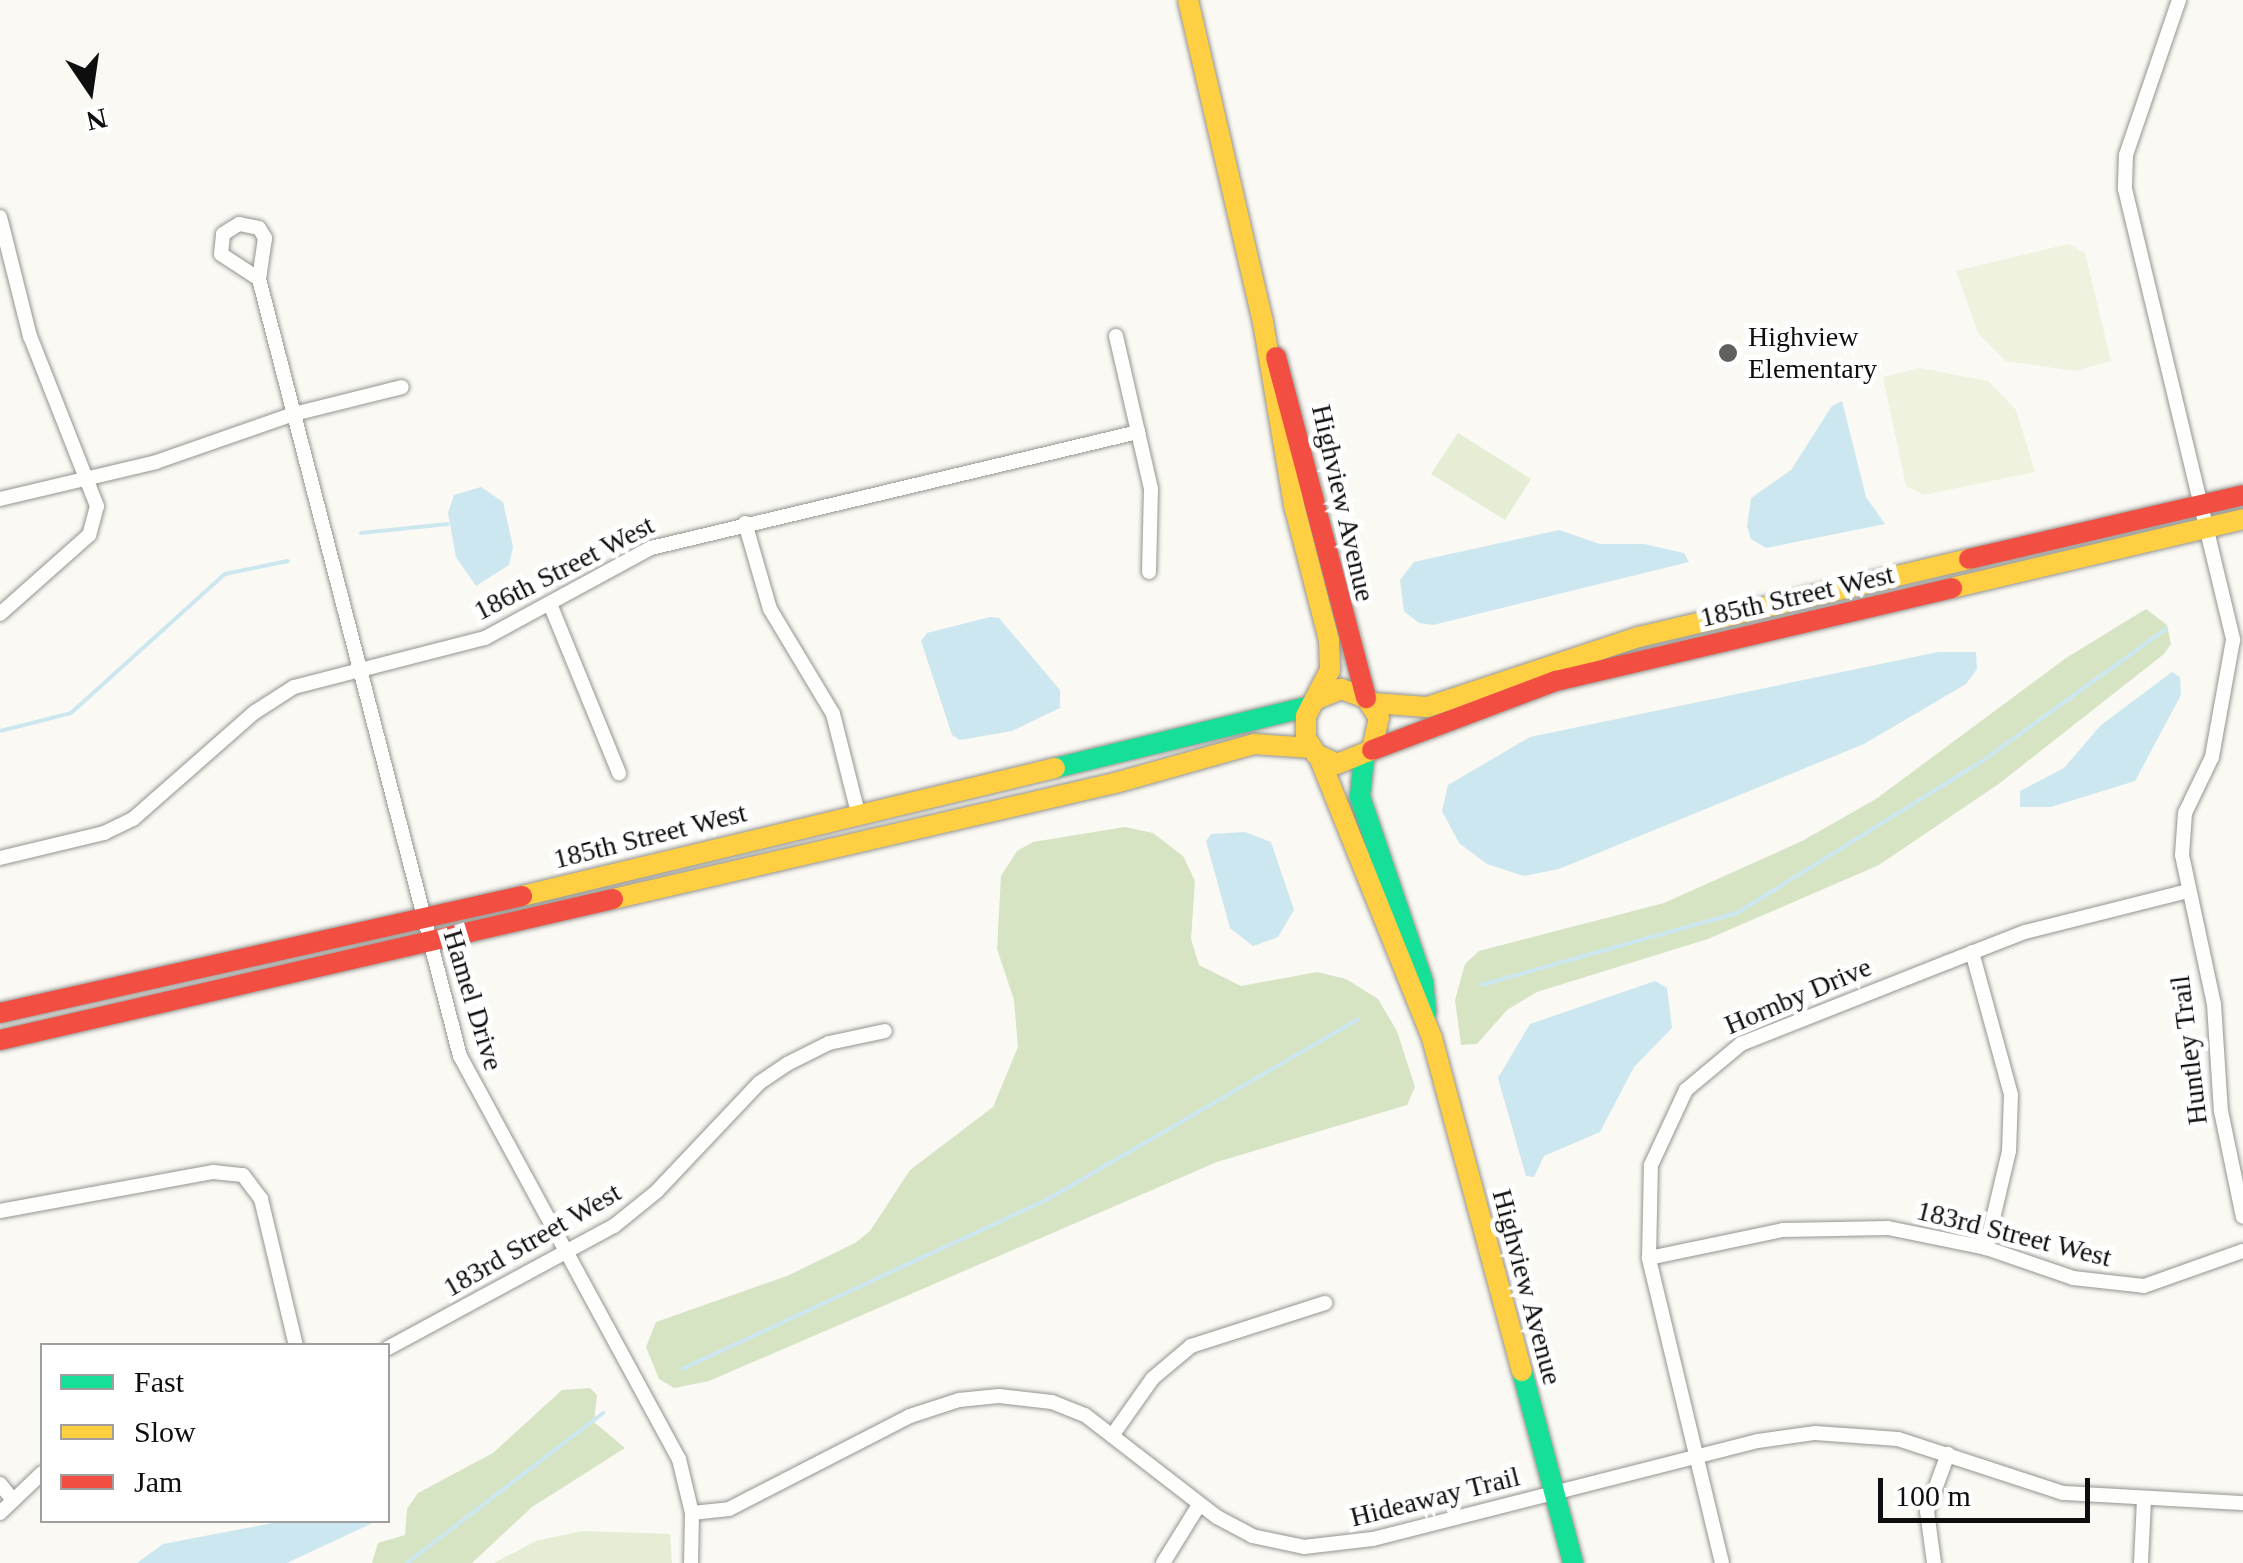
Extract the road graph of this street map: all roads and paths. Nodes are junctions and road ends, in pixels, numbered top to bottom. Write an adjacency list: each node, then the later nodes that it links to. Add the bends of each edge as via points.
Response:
1 (1188, 0): 6 (street, Highview Avenue)
2 (2179, 0): 14 (street, Huntley Trail, via 2124,168 2143,279)
3 (0, 216): 5 (street)
4 (259, 279): 9 (street, Hamel Drive)
5 (7, 280): 11 (street)
6 (1262, 322): 22 (street, Highview Avenue, via 1293,404 1331,579); 23 (street, Highview Avenue, via 1286,467 1329,640 1330,670)
7 (1116, 336): 10 (street)
8 (402, 387): 9 (street)
9 (294, 414): 11 (street); 21 (street, Hamel Drive, via 329,565)
10 (1138, 432): 16 (street, 186th Street West); 18 (street, via 1152,500)
11 (89, 479): 13 (street); 20 (street, via 97,506 89,535)
12 (2243, 495): 14 (street, 185th Street West)
13 (0, 499)
14 (2202, 507): 17 (street, Huntley Trail); 22 (street, 185th Street West, via 1578,653 1426,707)
15 (2243, 520): 17 (street, 185th Street West)
16 (744, 523): 19 (street, 186th Street West, via 650,548); 27 (street, via 766,600 833,714)
17 (2207, 529): 25 (street, 185th Street West, via 1556,682); 29 (street, Huntley Trail, via 2233,640 2212,757 2184,813)
18 (1149, 572)
19 (550, 604): 21 (street, 186th Street West, via 485,638); 26 (street)
20 (0, 614)
21 (364, 668): 28 (street, 186th Street West, via 282,694 133,819 104,833); 30 (street, Hamel Drive)
22 (1369, 700): 23 (street, via 1341,689); 25 (street, Highview Avenue, via 1380,727)
23 (1314, 702): 24 (street, Highview Avenue, via 1305,727); 27 (street, 185th Street West)
24 (1315, 753): 25 (street, via 1336,764); 31 (street, 185th Street West, via 1254,744 1115,783); 34 (street, Highview Avenue)
25 (1368, 754): 34 (street, Highview Avenue, via 1360,797 1423,982)
26 (619, 773)
27 (858, 813): 30 (street, 185th Street West)
28 (0, 858)
29 (2188, 890): 32 (street, Hornby Drive); 38 (street, Huntley Trail, via 2214,1004 2228,1166)
30 (423, 920): 31 (street, Hamel Drive); 33 (street, 185th Street West)
31 (428, 944): 36 (street, 185th Street West); 41 (street, Hamel Drive, via 465,1070)
32 (1972, 952): 39 (street, via 2011,1095 2009,1152); 42 (street, Hornby Drive, via 1741,1044 1706,1068 1672,1112 1652,1165)
33 (0, 1014)
34 (1427, 1025): 51 (street, Highview Avenue)
35 (885, 1031): 41 (street, 183rd Street West, via 830,1044 773,1073 645,1202)
36 (0, 1040)
37 (0, 1211): 44 (street, via 213,1172 243,1175 261,1198)
38 (2243, 1217)
39 (1986, 1248): 40 (street, 183rd Street West, via 2073,1278 2127,1286 2168,1280); 42 (street, 183rd Street West, via 1888,1228 1825,1226)
40 (2243, 1251)
41 (565, 1252): 45 (street, 183rd Street West); 57 (street, Hamel Drive, via 679,1459)
42 (1650, 1258): 48 (street, Hornby Drive)
43 (1325, 1303): 46 (street, via 1190,1346 1153,1378)
44 (295, 1343)
45 (390, 1347)
46 (1114, 1432): 55 (street, Hideaway Trail); 57 (street, Hideaway Trail, via 1052,1402 959,1400 872,1432 729,1509)
47 (1948, 1454): 48 (street, Hideaway Trail, via 1848,1432 1796,1435); 53 (street, Hideaway Trail, via 2049,1490); 62 (street, via 1927,1511)
48 (1696, 1456): 51 (street, Hideaway Trail); 61 (street, Hornby Drive)
49 (40, 1476): 52 (street)
50 (0, 1484): 52 (street)
51 (1555, 1493): 55 (street, Hideaway Trail, via 1320,1548 1252,1536); 60 (street, Highview Avenue)
52 (13, 1500): 56 (street)
53 (2144, 1500): 54 (street, Hideaway Trail); 63 (street)
54 (2243, 1503)
55 (1199, 1504): 59 (street)
56 (0, 1512)
57 (692, 1513): 58 (street, Hamel Drive)
58 (691, 1563)
59 (1163, 1563)
60 (1572, 1563)
61 (1722, 1563)
62 (1934, 1563)
63 (2141, 1563)

